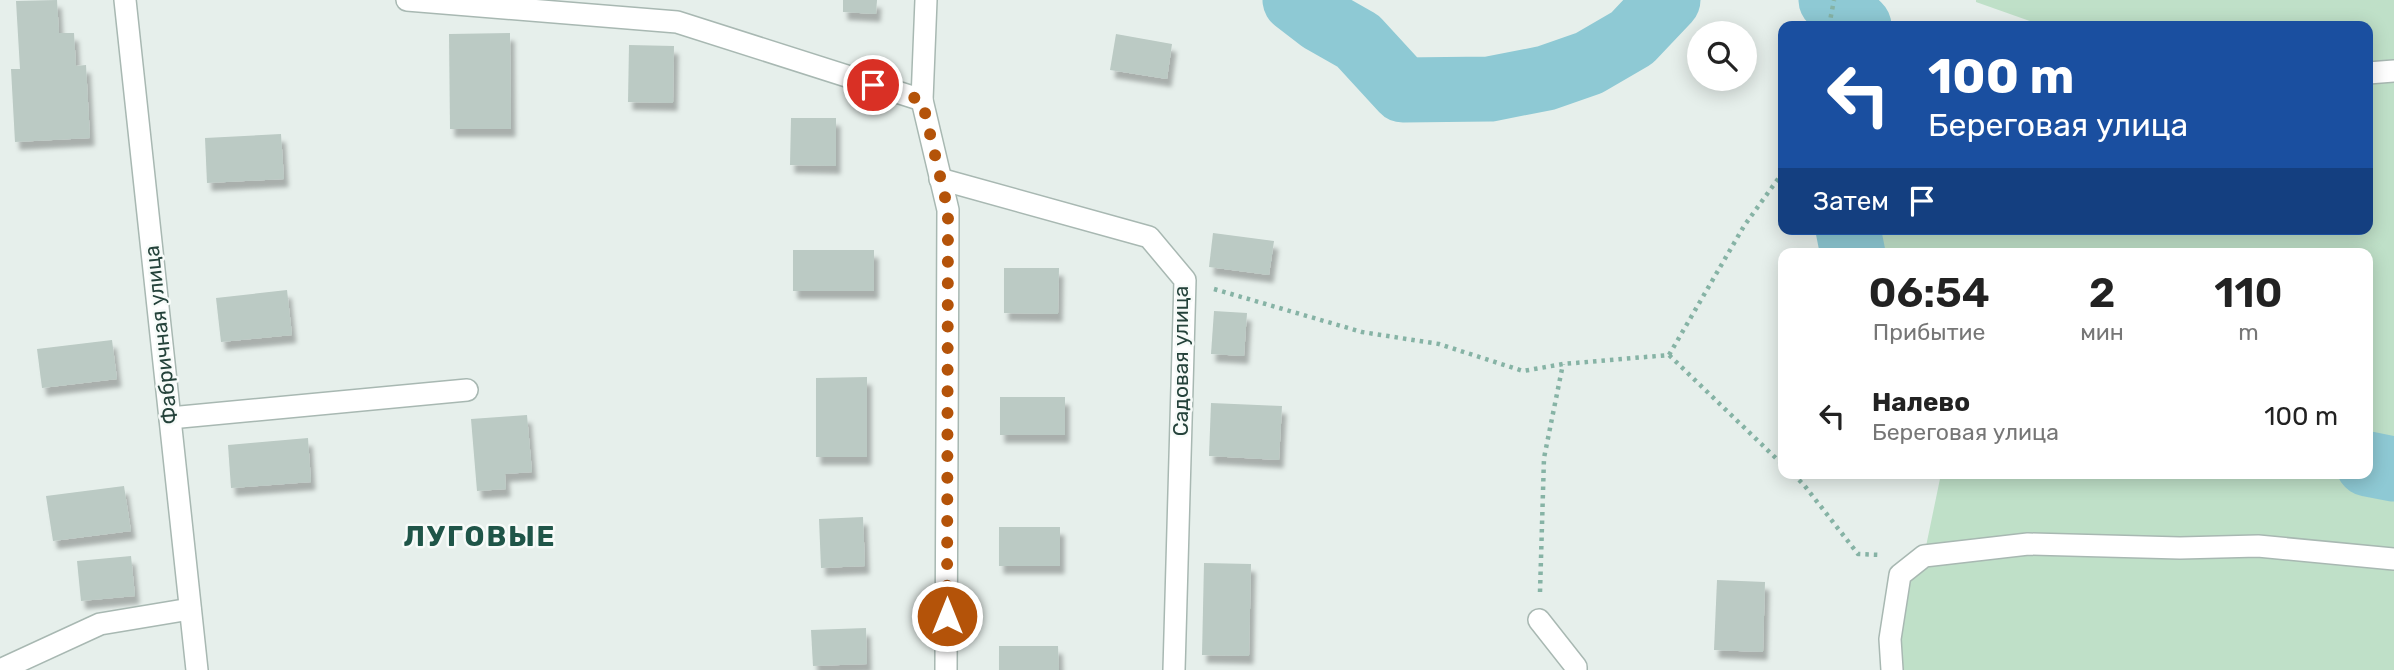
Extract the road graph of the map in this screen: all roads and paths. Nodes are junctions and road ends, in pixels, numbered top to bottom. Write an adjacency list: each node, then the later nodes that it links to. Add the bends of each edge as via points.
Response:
1 (125, 0): 15 (street, Фабричная улица)
2 (407, 0): 8 (street, via 677,22)
3 (926, 0): 8 (street)
4 (1834, 0): 5 (path)
5 (1830, 21)
6 (2394, 71): 7 (street)
7 (2373, 73)
8 (922, 100): 9 (street)
9 (940, 179): 11 (street, Садовая улица, via 1149,237); 24 (street, via 948,210)
10 (1778, 180): 12 (path, via 1744,226)
11 (1185, 280): 13 (path, via 1362,332 1439,344 1523,370); 25 (street, Садовая улица)
12 (1669, 355): 13 (path); 16 (path)
13 (1563, 364): 21 (path, via 1544,458)
14 (467, 390): 15 (street)
15 (170, 418): 20 (street, Фабричная улица)
16 (1778, 460)
17 (1798, 479): 18 (path, via 1858,554)
18 (1924, 556): 19 (street, via 2028,544 2258,546); 27 (street, via 1900,575 1890,639)
19 (2394, 559)
20 (190, 609): 22 (street, via 100,624); 23 (street, Фабричная улица)
21 (1539, 621): 26 (street)
22 (0, 670)
23 (197, 670)
24 (946, 670)
25 (1174, 670)
26 (1576, 670)
27 (1892, 670)

